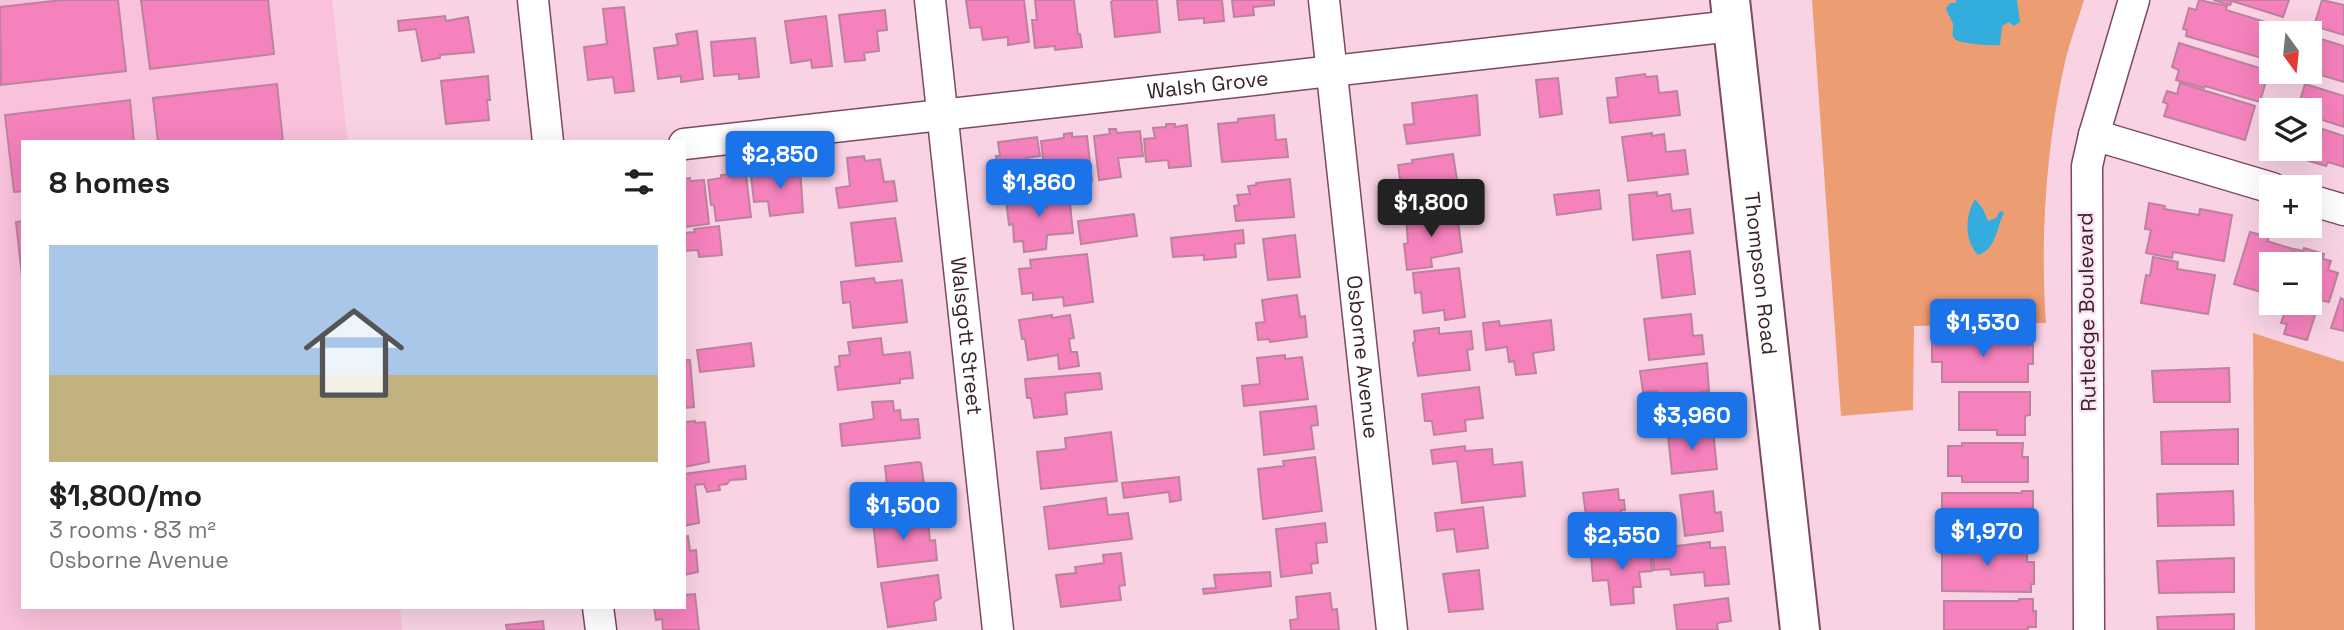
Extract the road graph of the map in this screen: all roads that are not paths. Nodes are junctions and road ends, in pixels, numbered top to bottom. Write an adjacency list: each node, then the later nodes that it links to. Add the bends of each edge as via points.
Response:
1 (533, 0): 9 (street)
2 (930, 0): 7 (street, Walsgott Street)
3 (1324, 0): 6 (street, Osborne Avenue)
4 (2134, 0): 8 (street, Rutledge Boulevard)
5 (1731, 13): 6 (street, Walsh Grove); 18 (main road, Thompson Road)
6 (1332, 72): 7 (street, Walsh Grove); 17 (street, Osborne Avenue)
7 (942, 114): 10 (street, Walsh Grove); 16 (street, Walsgott Street)
8 (2094, 135): 11 (street); 19 (street, Rutledge Boulevard, via 2086,204)
9 (548, 140)
10 (686, 144)
11 (2259, 184)
12 (2322, 204): 13 (street)
13 (2344, 210)
14 (598, 609): 15 (street)
15 (601, 630)
16 (998, 630)
17 (1392, 630)
18 (1800, 630)
19 (2089, 630)

